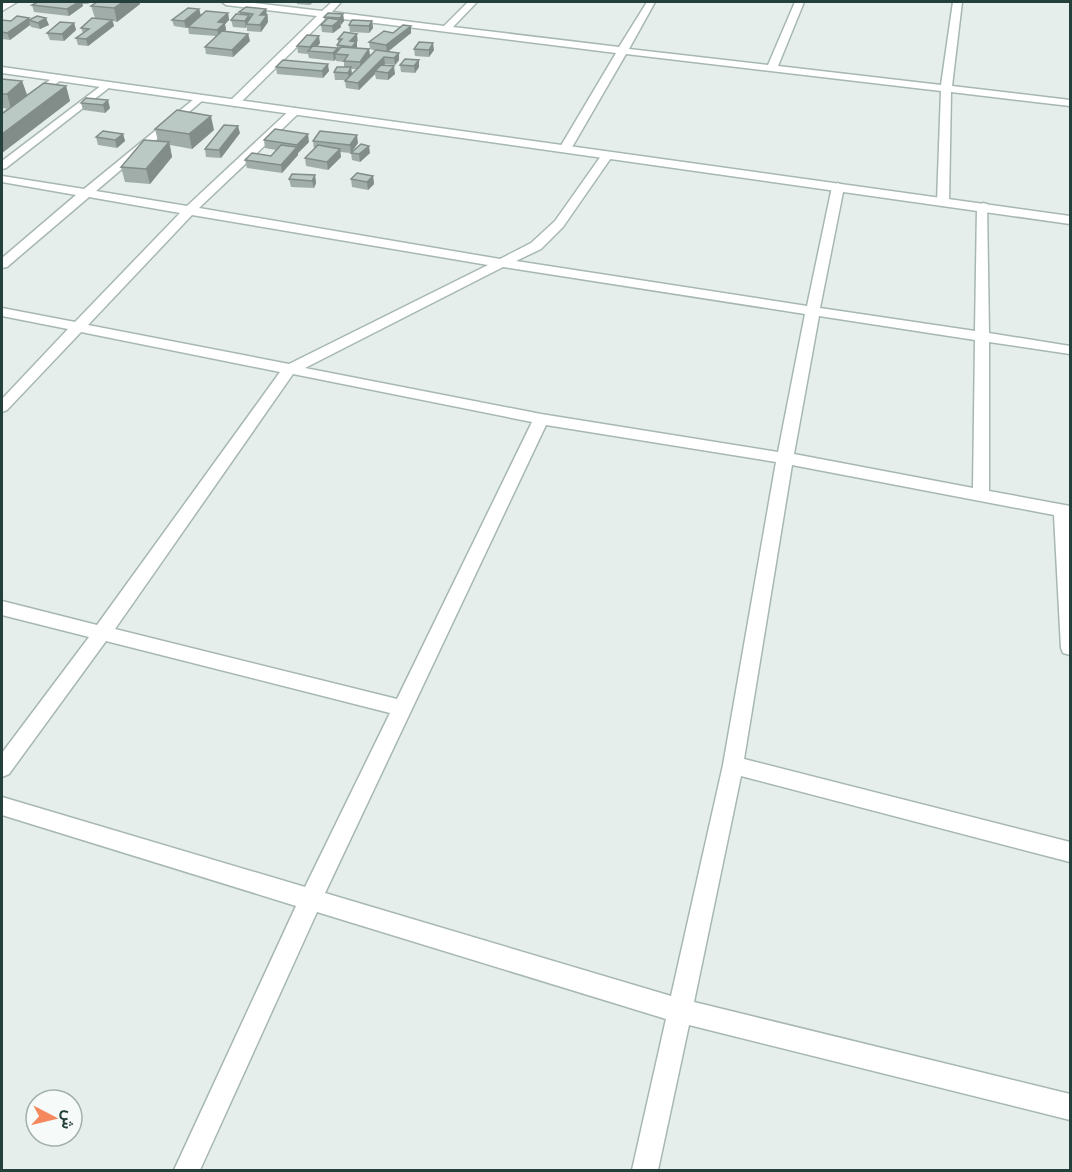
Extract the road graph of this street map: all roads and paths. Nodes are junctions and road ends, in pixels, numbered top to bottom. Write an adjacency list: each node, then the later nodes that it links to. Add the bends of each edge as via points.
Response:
1 (12, 2): 8 (street)
2 (226, 2): 9 (street)
3 (337, 2): 9 (street)
4 (473, 2): 10 (street)
5 (651, 2): 11 (street)
6 (800, 2): 12 (street)
7 (958, 2): 16 (street)
8 (2, 8)
9 (324, 13): 10 (street); 18 (street)
10 (446, 29): 11 (street)
11 (624, 51): 12 (street); 22 (street)
12 (772, 68): 16 (street)
13 (2, 70): 14 (street)
14 (57, 78): 15 (street); 21 (street)
15 (106, 85): 17 (street); 24 (street)
16 (946, 87): 19 (street); 28 (street)
17 (199, 98): 18 (street); 27 (street)
18 (234, 103): 20 (street)
19 (1071, 103)
20 (295, 111): 22 (street); 30 (street)
21 (2, 119)
22 (565, 149): 23 (street)
23 (607, 155): 26 (street); 32 (street, via 550,236)
24 (2, 166)
25 (2, 179): 27 (street)
26 (838, 187): 28 (street); 34 (street)
27 (83, 194): 30 (street); 33 (street)
28 (943, 202): 29 (street)
29 (983, 207): 31 (street); 37 (street)
30 (189, 211): 32 (street); 36 (street)
31 (1071, 220)
32 (500, 263): 34 (street); 39 (street)
33 (2, 264)
34 (813, 309): 37 (street); 42 (street)
35 (2, 312): 36 (street)
36 (79, 327): 39 (street); 40 (street)
37 (981, 336): 38 (street); 43 (street)
38 (1071, 350)
39 (290, 370): 41 (street); 46 (street)
40 (2, 407)
41 (541, 418): 42 (street); 48 (street)
42 (785, 458): 43 (street); 49 (street)
43 (981, 495): 44 (street)
44 (1066, 511): 47 (street)
45 (2, 608): 46 (street)
46 (101, 634): 48 (street); 50 (street)
47 (1071, 648)
48 (402, 708): 53 (street)
49 (733, 765): 52 (street); 54 (street)
50 (2, 768)
51 (2, 806): 53 (street)
52 (1071, 852)
53 (311, 899): 54 (street); 56 (street)
54 (679, 1011): 55 (street); 57 (street)
55 (1071, 1107)
56 (187, 1170)
57 (645, 1170)

